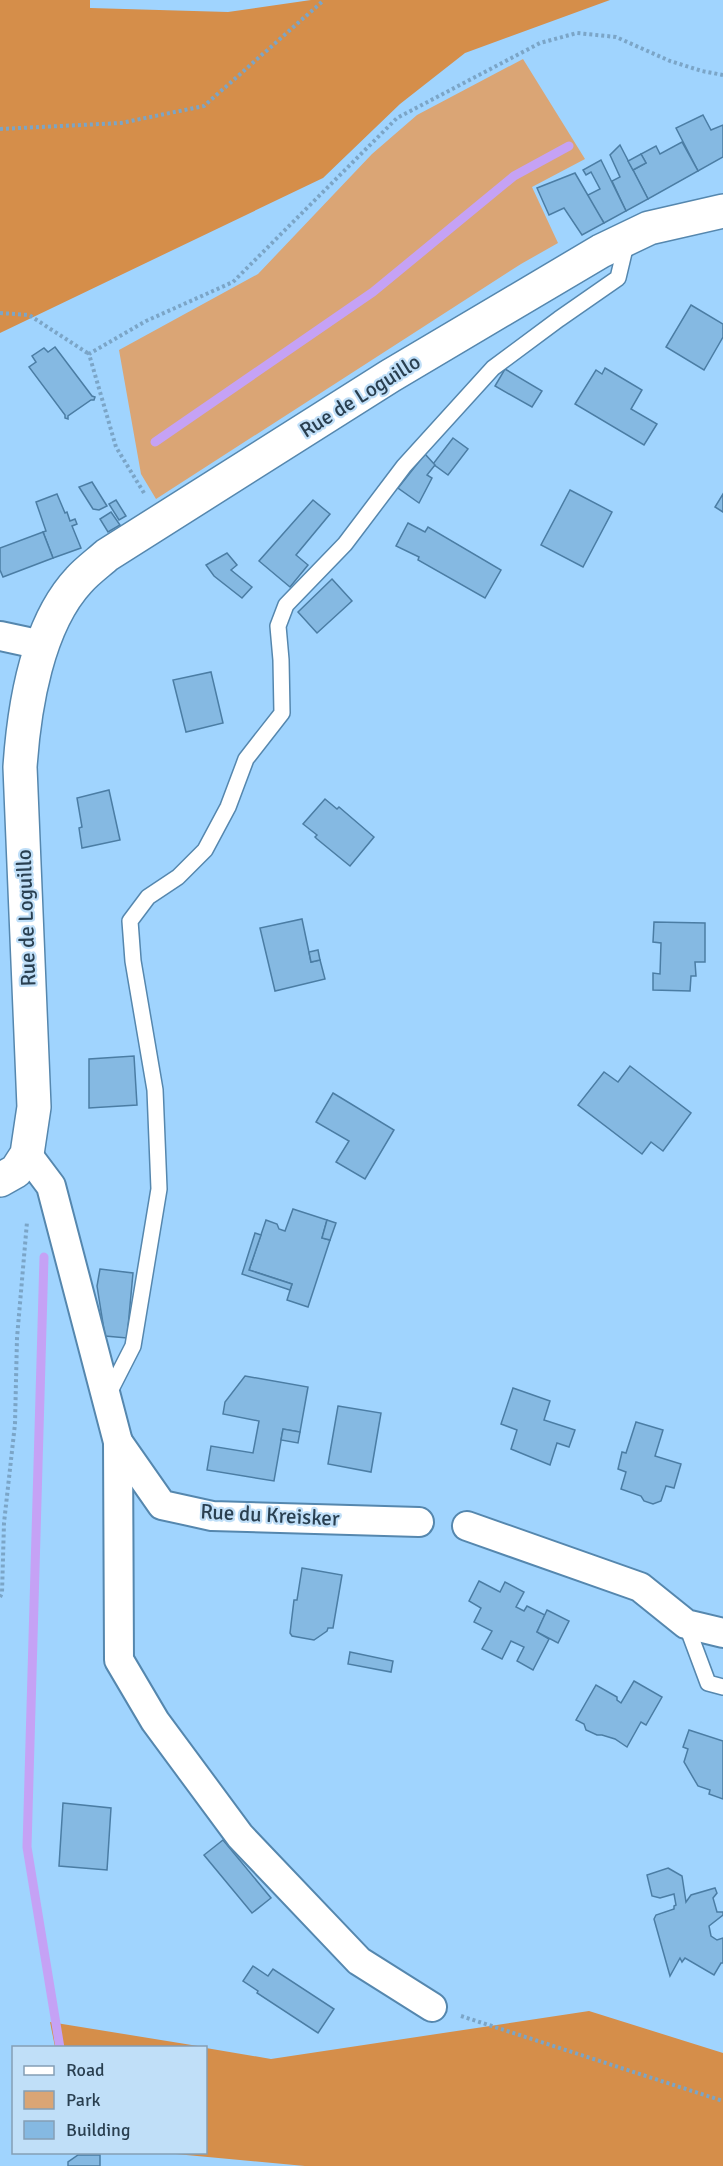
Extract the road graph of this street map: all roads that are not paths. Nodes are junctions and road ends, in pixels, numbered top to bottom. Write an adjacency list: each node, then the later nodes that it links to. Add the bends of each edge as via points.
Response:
1 (723, 211): 2 (street, Rue de Loguillo, via 649,228)
2 (627, 238): 4 (street, Rue de Loguillo, via 390,376 107,555 78,580); 7 (lane, via 618,278 493,368 404,466 345,544 286,605 278,626 282,713 246,759 206,850 178,877 148,897 130,921 155,1090 159,1189 133,1346)
3 (0, 636): 4 (street)
4 (42, 645): 5 (street, Rue de Loguillo, via 22,725 20,767 34,1107)
5 (27, 1154): 6 (street, via 16,1171); 7 (street, via 51,1186)
6 (0, 1180)
7 (106, 1398): 8 (street)
8 (118, 1442): 9 (street, Rue du Kreisker, via 162,1505 212,1516); 14 (street, via 119,1660 155,1721 240,1836 359,1961)
9 (419, 1522)
10 (467, 1526): 11 (street, via 640,1587)
11 (686, 1624): 12 (street); 13 (lane, via 708,1683)
12 (723, 1633)
13 (723, 1687)
14 (432, 2007)

